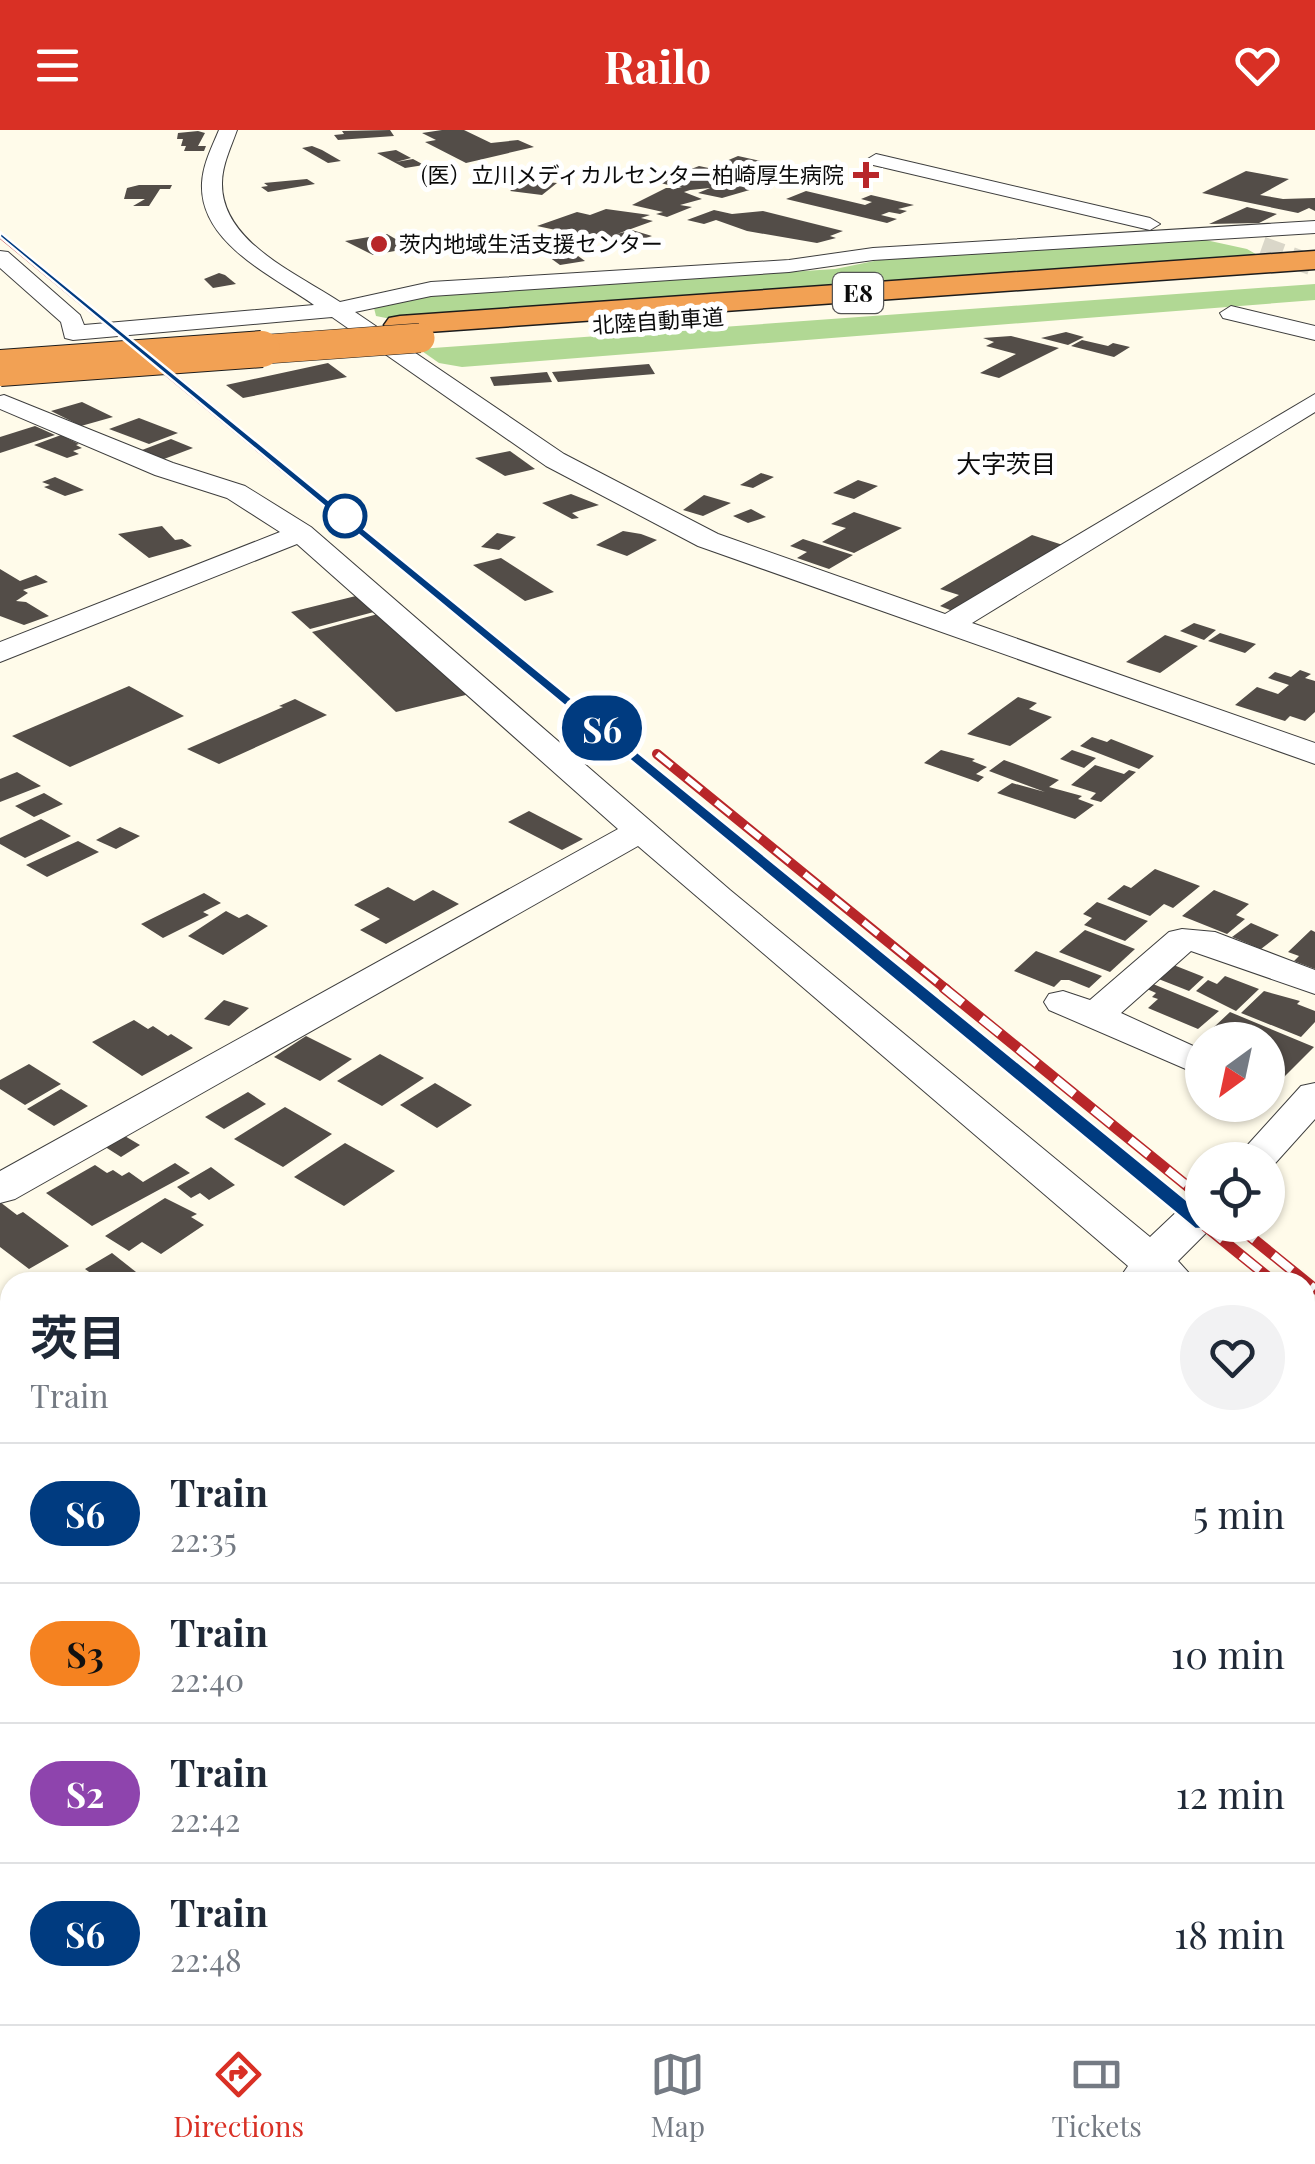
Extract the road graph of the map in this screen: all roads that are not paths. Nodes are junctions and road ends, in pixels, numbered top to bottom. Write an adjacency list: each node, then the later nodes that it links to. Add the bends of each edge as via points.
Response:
1 (228, 130): 10 (street, via 208,179 214,210 237,242)
2 (876, 160): 5 (street)
3 (1315, 227): 4 (street)
4 (1219, 231): 5 (street); 6 (street)
5 (1183, 234): 10 (street, via 432,289)
6 (1262, 247)
7 (0, 257): 10 (street, via 72,320 74,333)
8 (1315, 260): 12 (highway, 北陸自動車道 / E8)
9 (1315, 273): 12 (highway, 北陸自動車道 / E8)
10 (335, 310): 19 (street, via 618,496 708,540)
11 (1231, 313): 13 (street)
12 (410, 331): 14 (highway, 北陸自動車道 / E8); 15 (highway, 北陸自動車道 / E8, bridge)
13 (1315, 333)
14 (0, 354)
15 (0, 368)
16 (1315, 401): 19 (street)
17 (4, 402): 18 (street, via 236,492)
18 (300, 533): 20 (street); 22 (street)
19 (946, 626): 21 (street)
20 (0, 654)
21 (1315, 754)
22 (640, 831): 27 (street); 29 (street)
23 (1315, 984): 24 (street, via 1202,940 1182,940 1079,1009)
24 (1185, 1056)
25 (1297, 1113): 26 (street)
26 (1271, 1142)
27 (0, 1189)
28 (1185, 1227): 30 (street)
29 (1150, 1272)
30 (1158, 1272)

